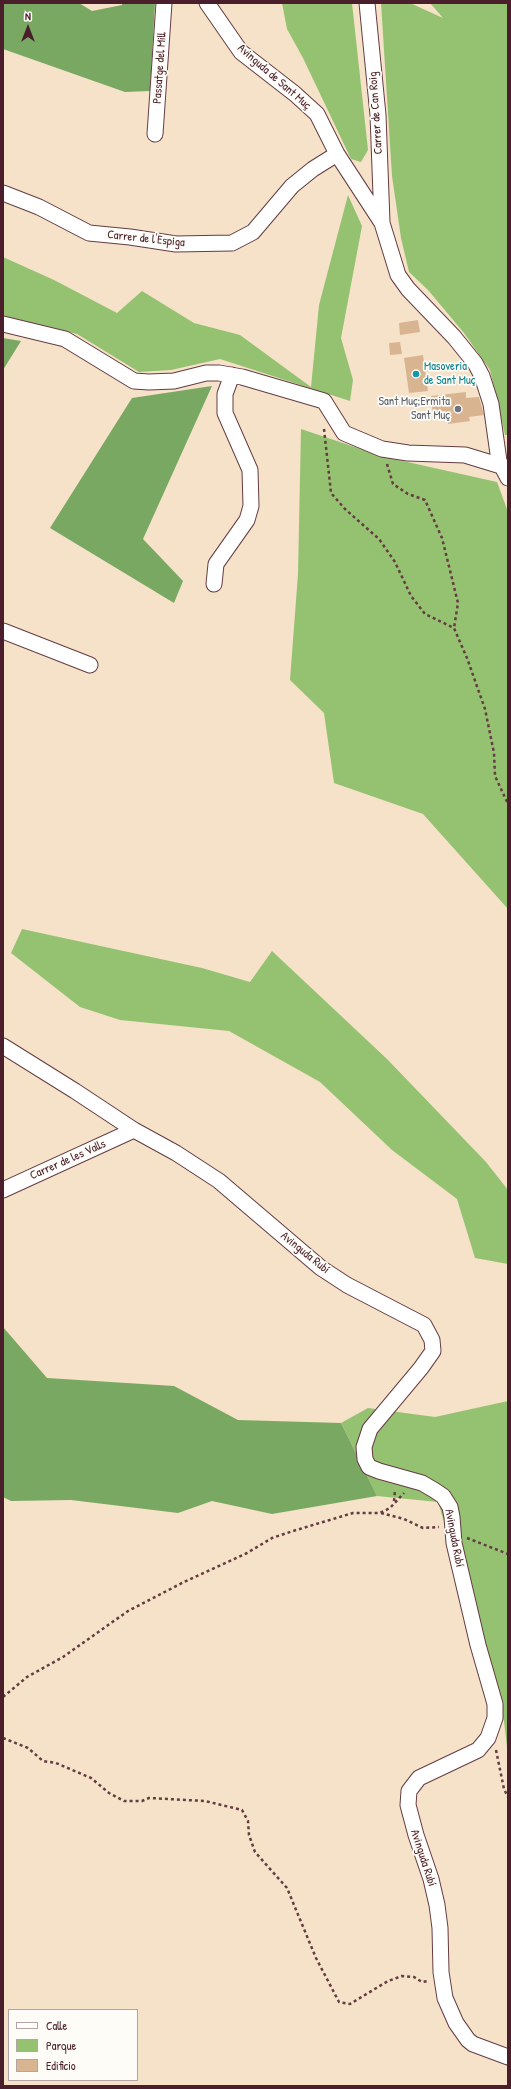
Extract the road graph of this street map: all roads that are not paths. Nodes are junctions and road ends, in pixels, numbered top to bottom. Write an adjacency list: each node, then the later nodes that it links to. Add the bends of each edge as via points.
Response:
1 (164, 3): 4 (street, Passatge del Mill)
2 (207, 3): 5 (street, Avinguda de Sant Muç, via 241,52 317,114)
3 (366, 3): 7 (street, Carrer de Can Roig, via 378,115)
4 (155, 134)
5 (337, 154): 6 (street, Carrer de l'Espiga, via 292,186 253,232 232,243 176,244 130,236 89,233 39,207); 7 (street, Avinguda de Sant Muç)
6 (3, 193)
7 (384, 229): 10 (street, via 398,275 408,289 469,353 482,376 491,404 498,456)
8 (3, 324): 9 (street, via 65,339 134,380 174,380 206,373)
9 (232, 375): 10 (street, via 324,401 344,433 386,450 465,455); 11 (street, via 225,394 225,413 250,470 251,506 247,520 216,564)
10 (505, 472)
11 (214, 584)
12 (3, 631): 13 (street)
13 (90, 666)
14 (3, 1046): 15 (street, Avinguda Rubí)
15 (134, 1130): 16 (street, Carrer de les Valls); 17 (street, Avinguda Rubí, via 219,1181 321,1268 347,1285 424,1326 432,1340 433,1351 370,1429 364,1447 365,1459 369,1467 378,1471 422,1483 443,1496 450,1507 469,1611 494,1704 495,1718 492,1730 478,1750 419,1778 410,1792 408,1805 437,1905 445,1998 462,2033 473,2044)
16 (3, 1190)
17 (508, 2057)

